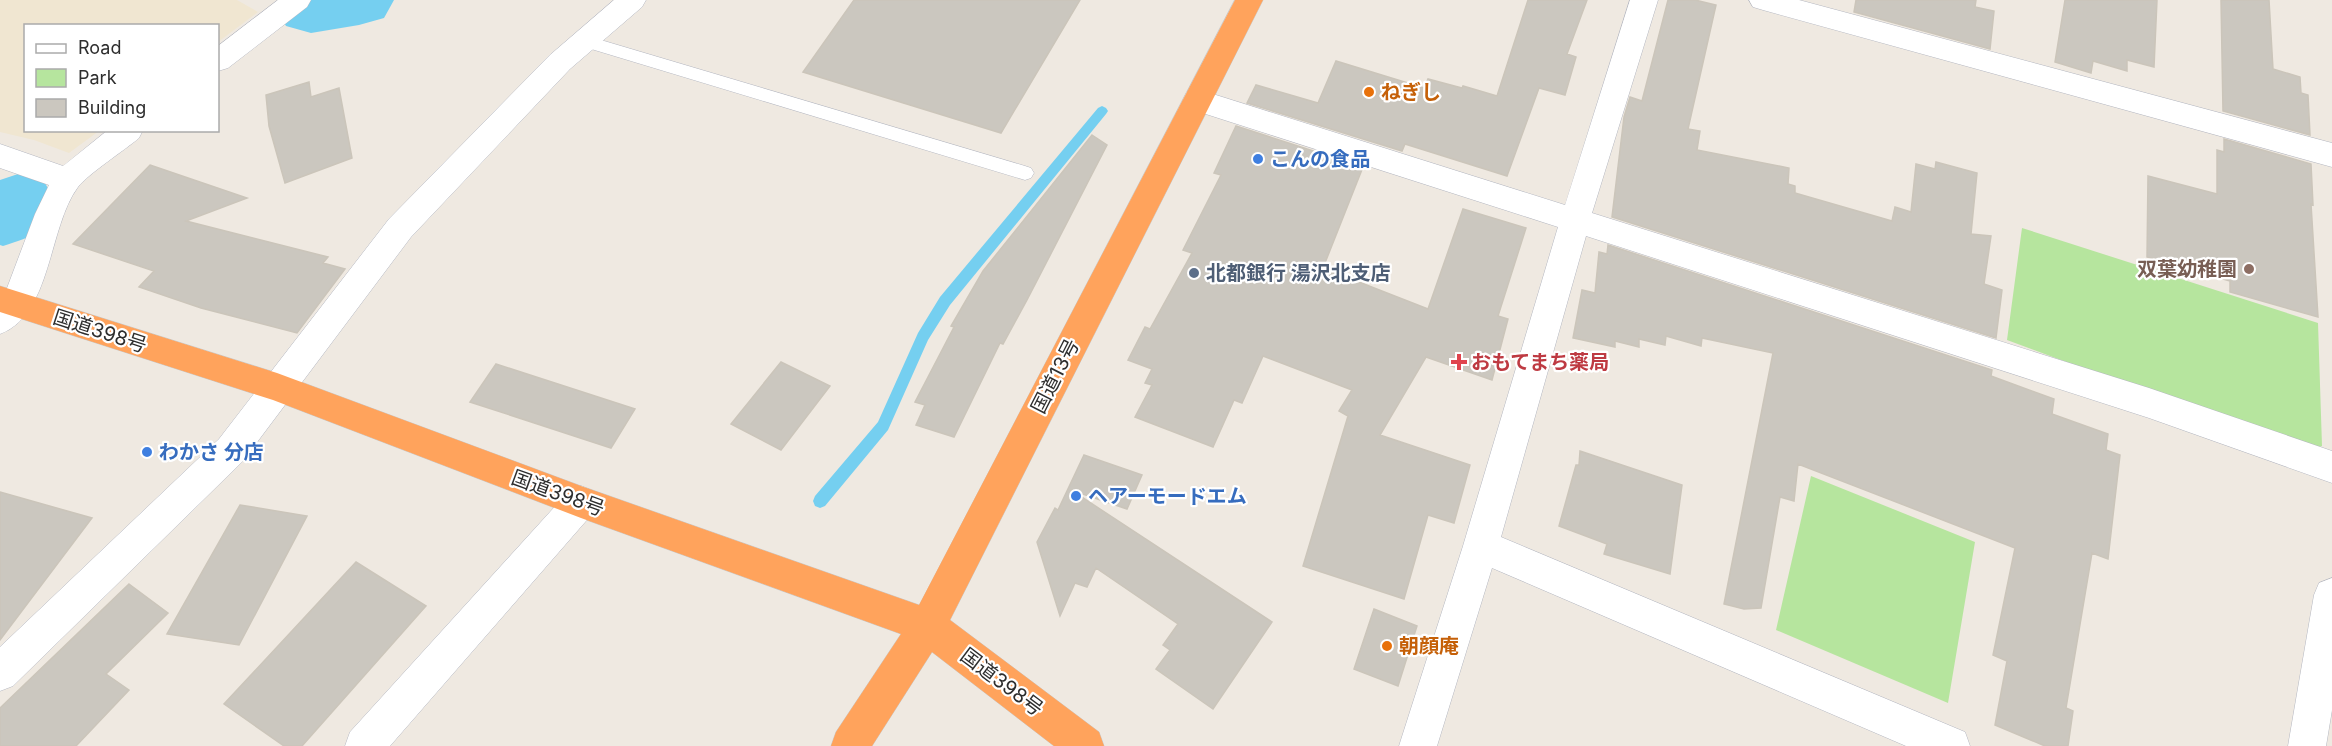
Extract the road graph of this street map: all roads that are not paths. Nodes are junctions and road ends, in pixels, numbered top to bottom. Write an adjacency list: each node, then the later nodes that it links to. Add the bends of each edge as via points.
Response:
1 (297, 0): 7 (street)
2 (633, 0): 6 (street)
3 (1249, 0): 8 (highway, 国道13号)
4 (1644, 0): 14 (street)
5 (1763, 0): 10 (street)
6 (584, 41): 12 (lane); 16 (street, via 400,228)
7 (219, 60)
8 (1197, 100): 14 (street); 21 (highway, 国道13号)
9 (126, 132): 13 (street)
10 (2332, 155)
11 (0, 156): 13 (street)
12 (1025, 173)
13 (67, 179): 15 (street)
14 (1575, 220): 17 (street, via 2149,403); 19 (street)
15 (6, 308): 16 (highway, 国道398号)
16 (277, 387): 18 (highway, 国道398号); 22 (street, via 231,450)
17 (2332, 467)
18 (581, 502): 21 (highway, 国道398号); 23 (street)
19 (1481, 546): 26 (street); 27 (street)
20 (2332, 596): 28 (street)
21 (928, 626): 24 (highway, 国道13号); 25 (highway, 国道398号)
22 (0, 673)
23 (364, 746)
24 (850, 746)
25 (1085, 746)
26 (1418, 746)
27 (1951, 746)
28 (2307, 746)

